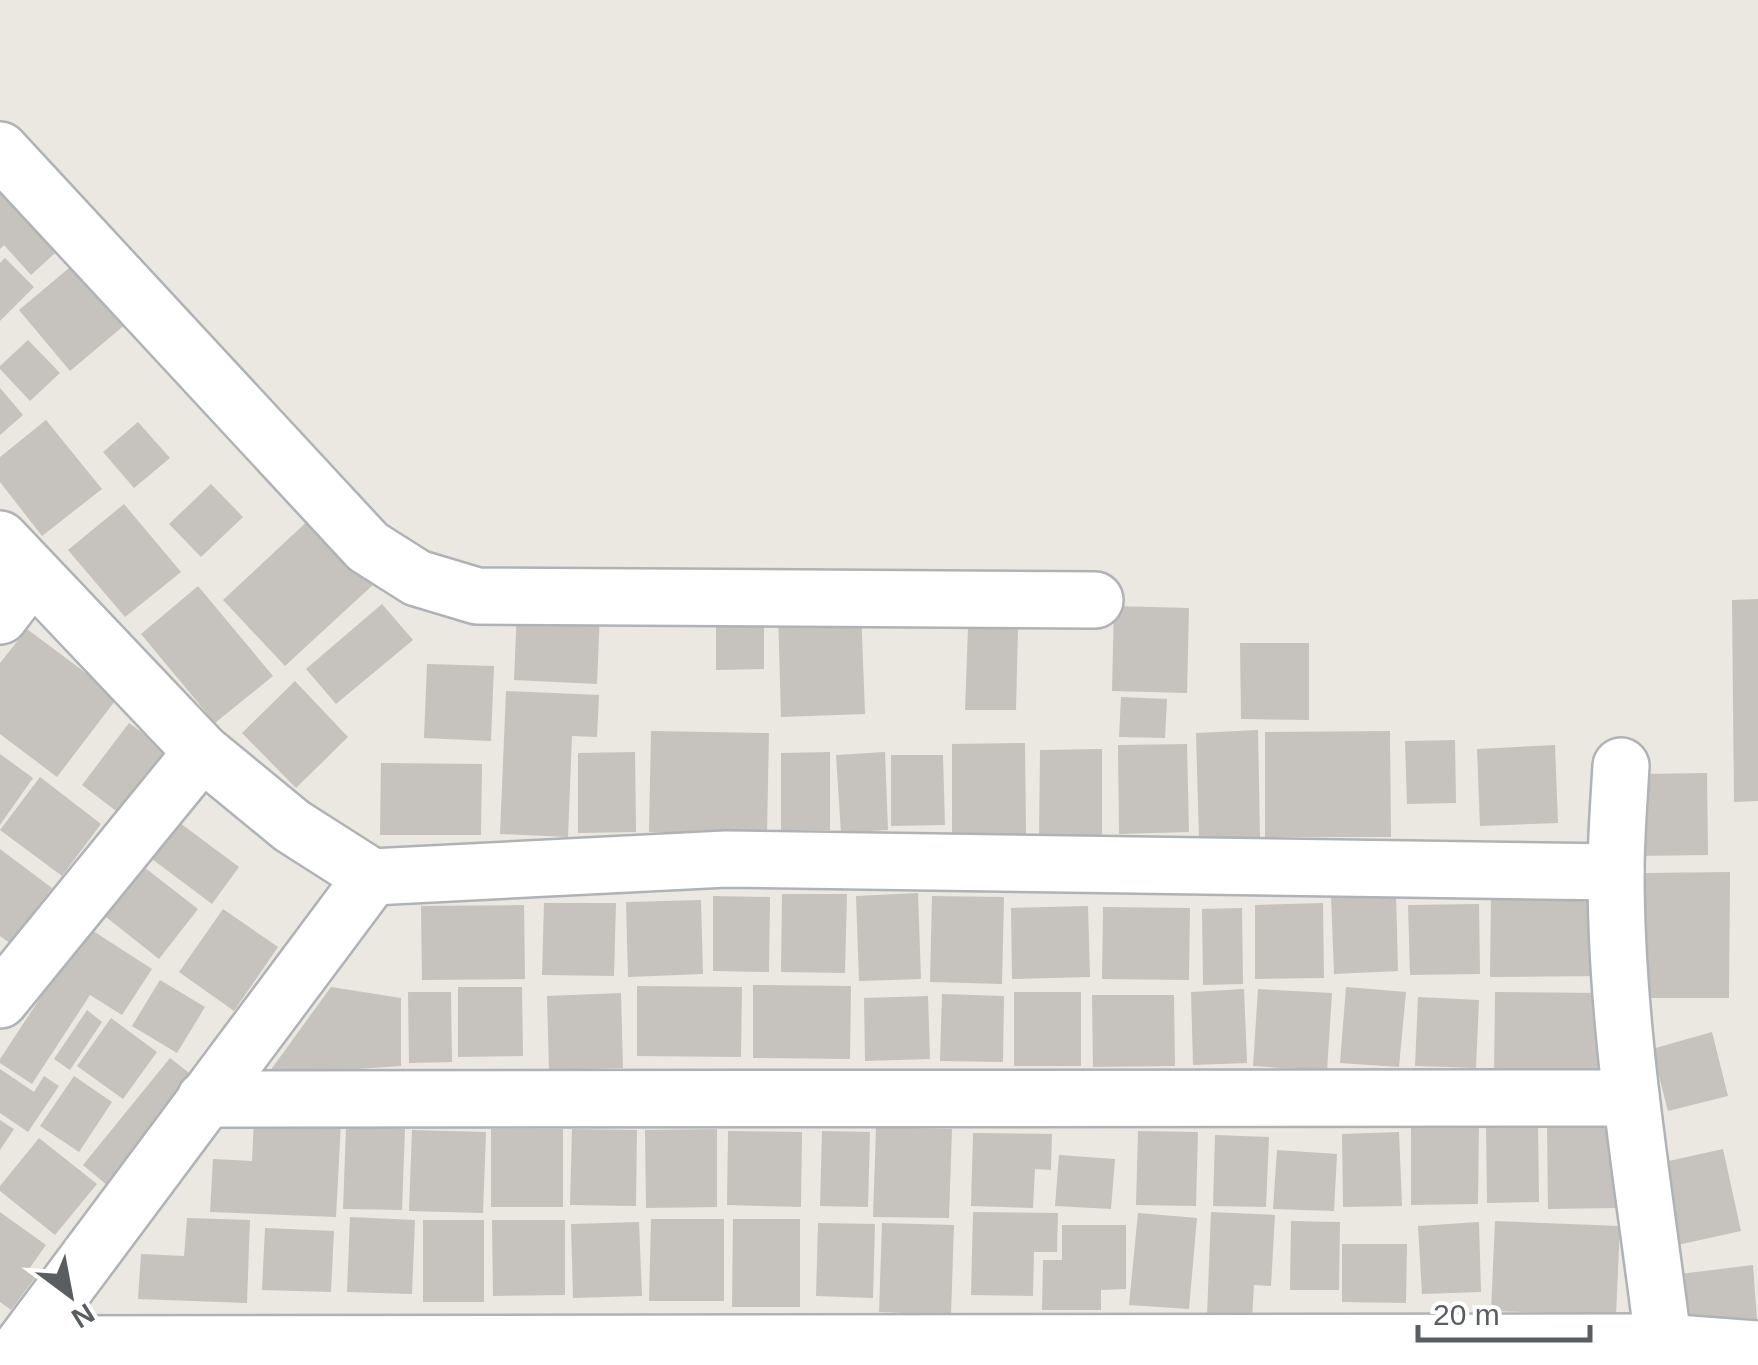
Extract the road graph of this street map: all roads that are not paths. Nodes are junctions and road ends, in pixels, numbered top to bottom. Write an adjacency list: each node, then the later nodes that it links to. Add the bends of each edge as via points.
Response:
1 (0, 150): 3 (street, via 368,548 417,578 477,596)
2 (11, 576): 4 (street)
3 (1095, 600)
4 (202, 752): 7 (street, via 292,826); 8 (street)
5 (1621, 766): 6 (street)
6 (1616, 872): 7 (street, via 726,859); 10 (street)
7 (372, 877): 9 (street)
8 (0, 1000)
9 (205, 1098): 10 (street); 13 (street)
10 (1631, 1098): 12 (street)
11 (1758, 1348): 12 (street)
12 (1664, 1354): 13 (street)
13 (16, 1355)

